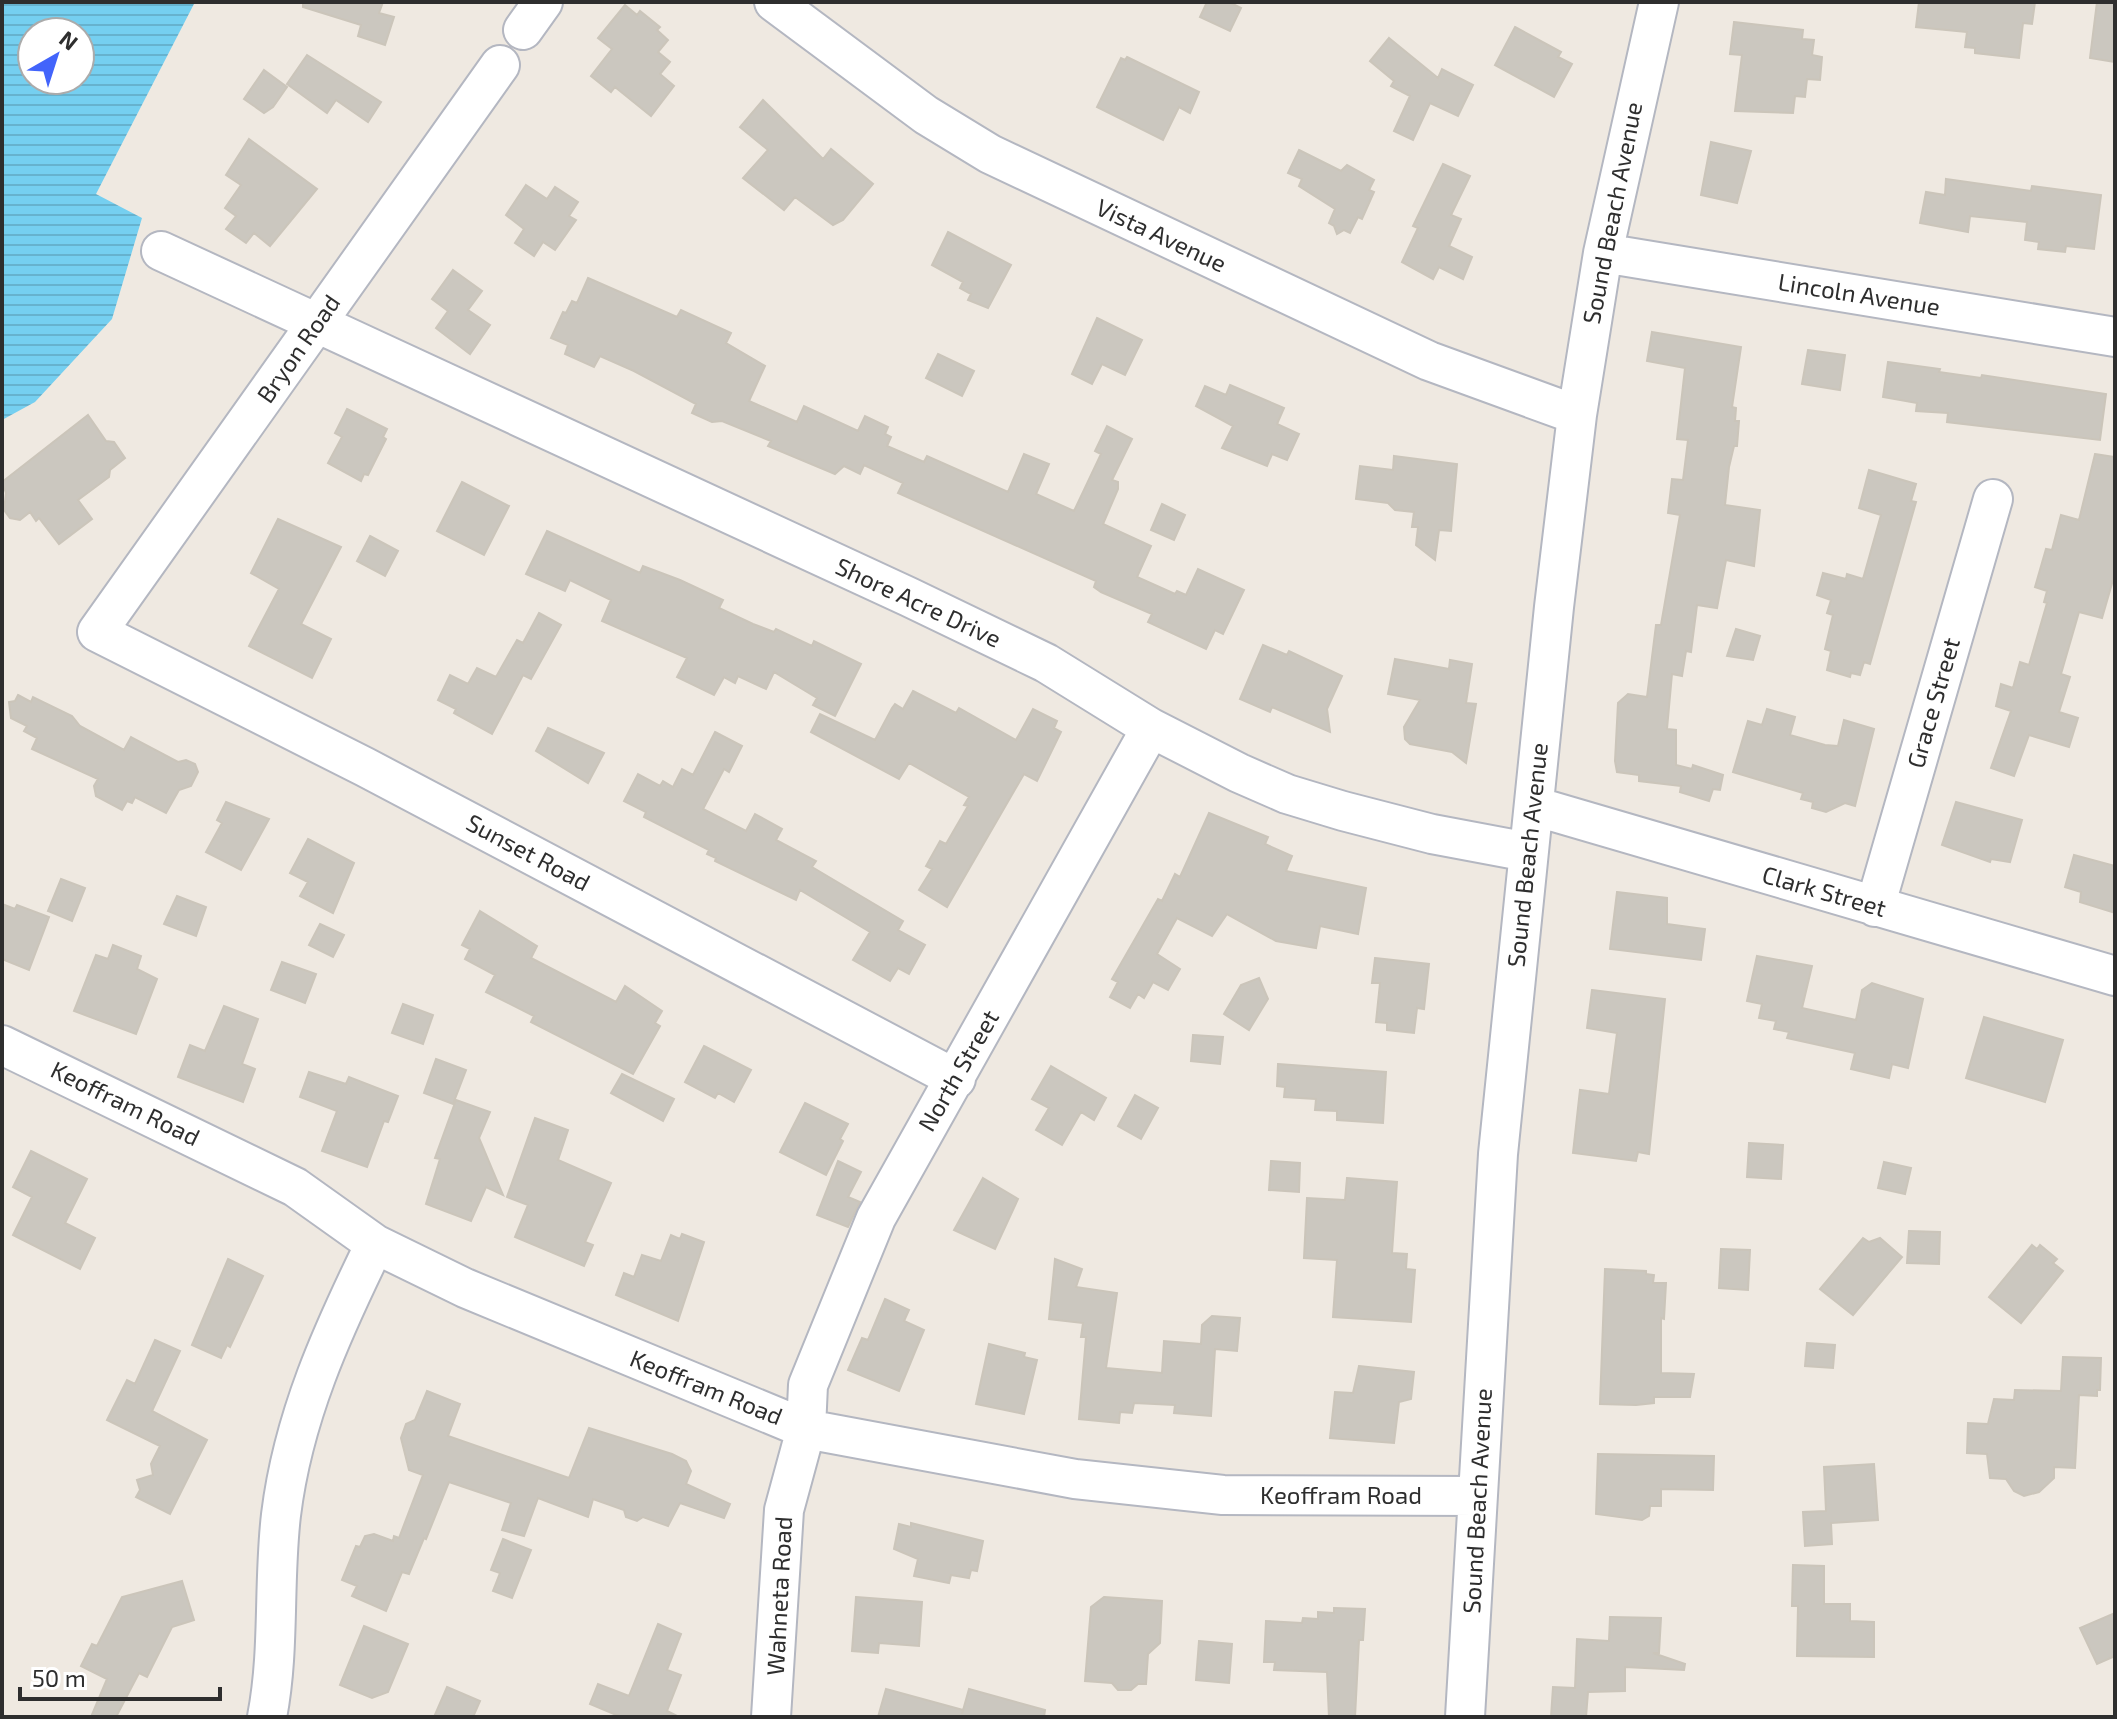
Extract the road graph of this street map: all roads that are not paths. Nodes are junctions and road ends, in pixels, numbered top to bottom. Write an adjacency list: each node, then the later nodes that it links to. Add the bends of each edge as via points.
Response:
1 (774, 2): 8 (street, Vista Avenue, via 970,144 1429,361)
2 (1659, 2): 5 (street, Sound Beach Avenue)
3 (500, 65): 6 (street, Bryon Road)
4 (161, 251): 6 (street, Shore Acre Drive)
5 (1603, 253): 7 (street, Lincoln Avenue); 8 (street, Sound Beach Avenue)
6 (316, 325): 10 (street, Bryon Road); 11 (street, Shore Acre Drive, via 923,603 1046,663)
7 (2115, 337)
8 (1577, 415): 12 (street, Sound Beach Avenue)
9 (1993, 499): 14 (street, Grace Street)
10 (97, 632): 17 (street, Sunset Road)
11 (1151, 728): 13 (street, Shore Acre Drive, via 1287,794 1432,834); 17 (street, North Street)
12 (1534, 806): 13 (street, Sound Beach Avenue); 14 (street, Clark Street)
13 (1528, 852): 20 (street, Sound Beach Avenue, via 1498,1154)
14 (1875, 907): 15 (street, Clark Street)
15 (2115, 976)
16 (2, 1045): 18 (street, Keoffram Road, via 295,1187)
17 (956, 1079): 19 (street, North Street, via 876,1218 808,1385)
18 (375, 1244): 19 (street, Keoffram Road, via 465,1288); 21 (street, via 328,1339 289,1461 281,1518 275,1679)
19 (806, 1429): 20 (street, Keoffram Road, via 1075,1479 1223,1495); 22 (street, Wahneta Road, via 784,1510)
20 (1478, 1496): 23 (street, Sound Beach Avenue)
21 (267, 1717)
22 (771, 1717)
23 (1465, 1717)

